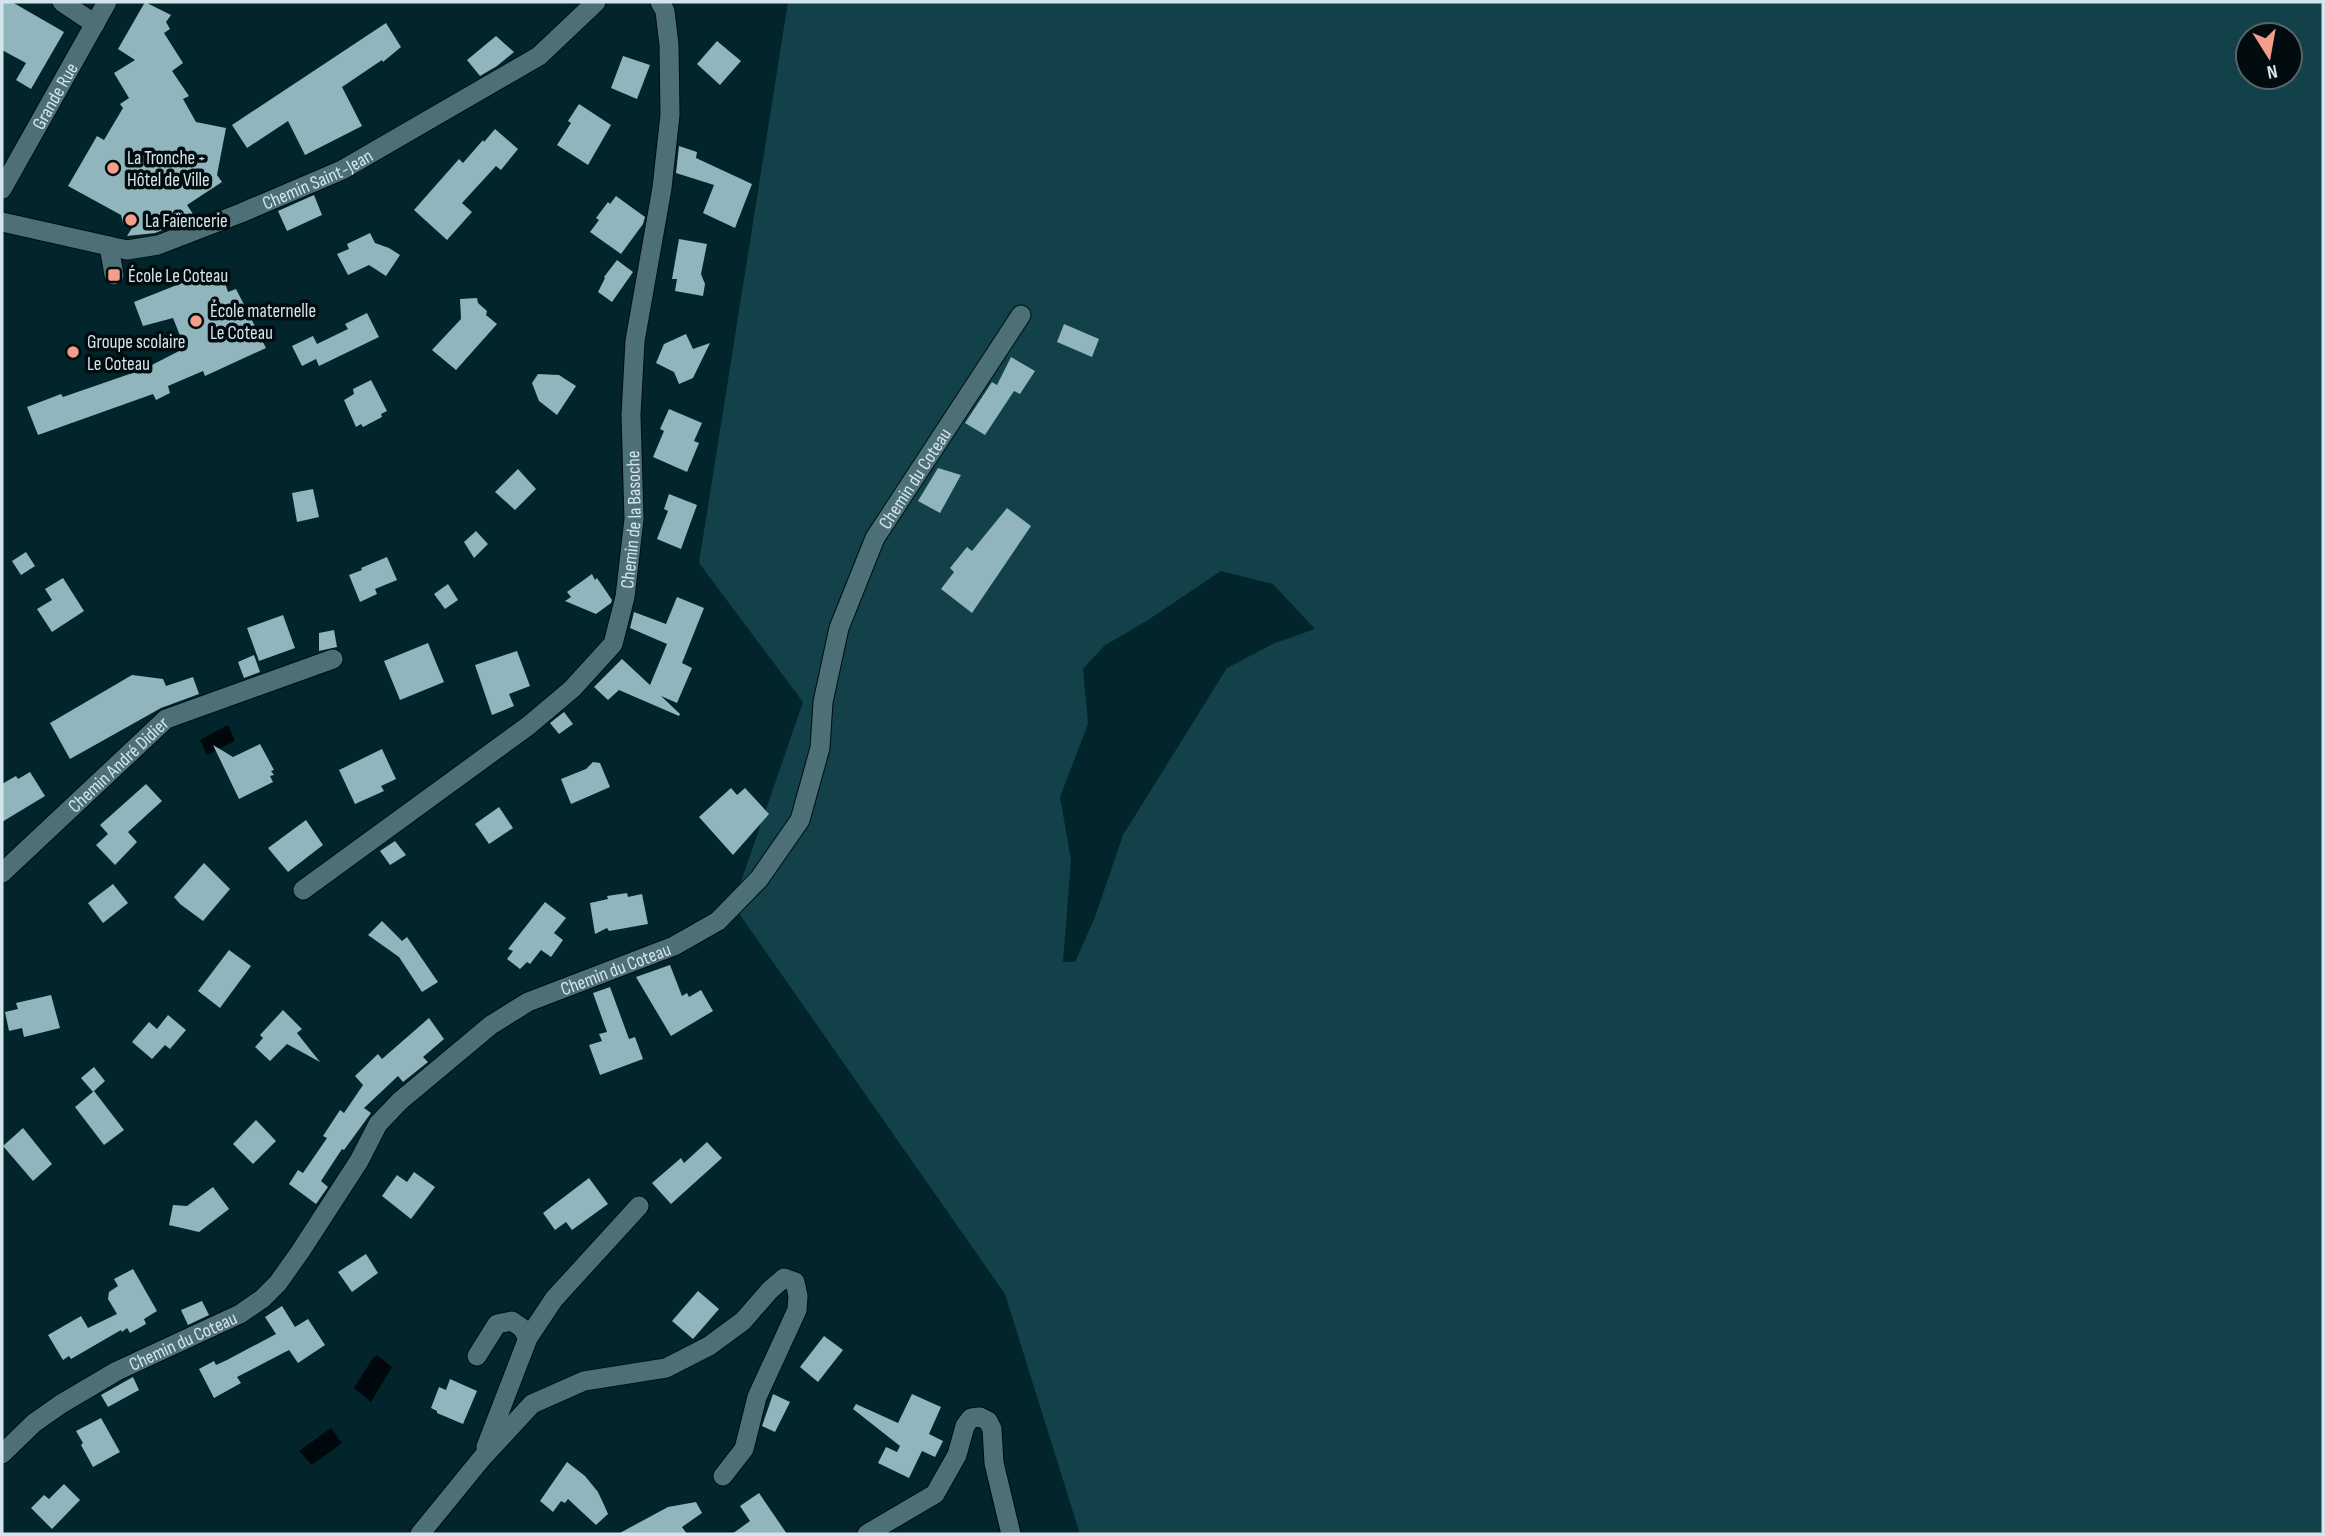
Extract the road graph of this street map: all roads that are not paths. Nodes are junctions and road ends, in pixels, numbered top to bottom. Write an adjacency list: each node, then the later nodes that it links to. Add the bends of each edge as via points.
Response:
1 (62, 2): 5 (street)
2 (107, 2): 5 (street, Grande Rue)
3 (596, 2): 8 (street, Chemin Saint-Jean, via 539,56 342,170 158,245 127,250)
4 (660, 2): 13 (street, Chemin de la Basoche, via 670,46 670,115 635,341 631,415 634,519 625,597 613,644 572,689 528,726)
5 (95, 24): 6 (street, Grande Rue)
6 (2, 189)
7 (2, 222): 8 (street, Chemin Saint-Jean)
8 (109, 246): 9 (street)
9 (114, 275)
10 (1021, 315): 17 (street, Chemin du Coteau, via 875,538 839,628 823,702 820,747 800,820 759,879 718,921 674,946 528,1002 491,1025 378,1124 300,1252 262,1299 61,1404)
11 (333, 659): 12 (street, Chemin André Didier, via 166,719)
12 (2, 873)
13 (303, 890)
14 (639, 1206): 15 (street, via 554,1299)
15 (528, 1338): 16 (street, via 512,1321 497,1324); 18 (street)
16 (477, 1356)
17 (2, 1454)
18 (482, 1458): 19 (street, via 532,1404 584,1381 666,1368 709,1346 743,1321 783,1278 795,1282 797,1310 757,1397 744,1449); 20 (street)
19 (723, 1476)
20 (419, 1534)
21 (867, 1534): 22 (street, via 935,1494 957,1455 965,1426 971,1418 980,1417 992,1429 994,1463)
22 (1011, 1534)

